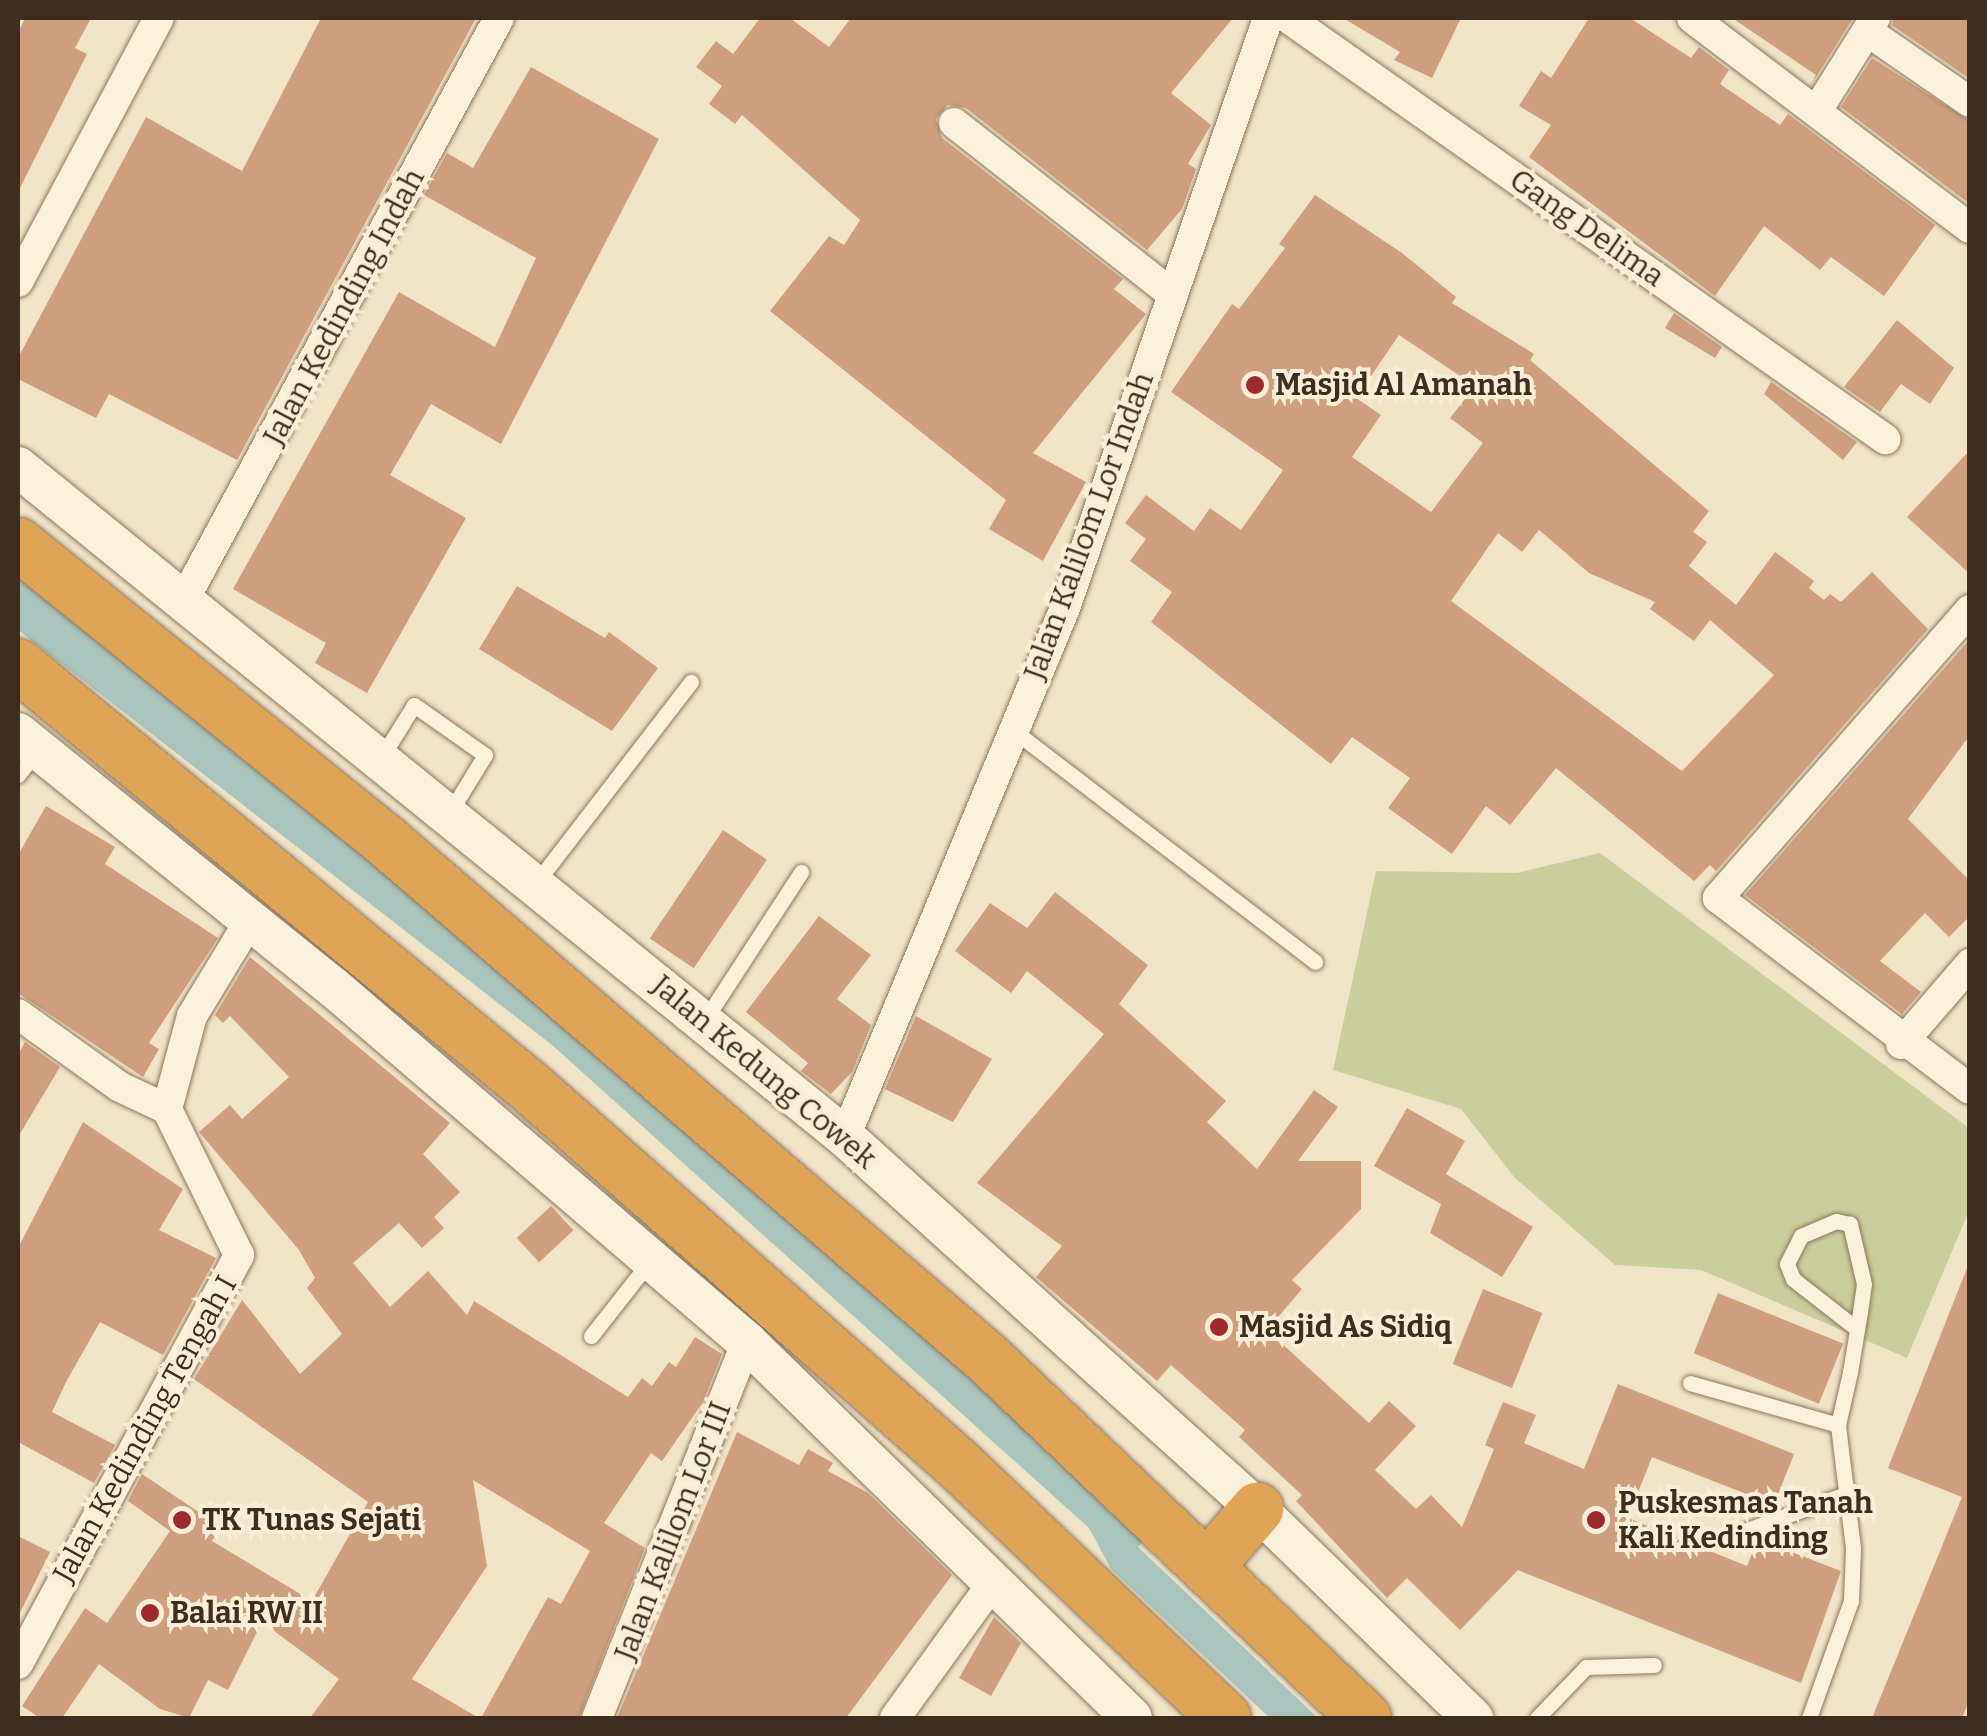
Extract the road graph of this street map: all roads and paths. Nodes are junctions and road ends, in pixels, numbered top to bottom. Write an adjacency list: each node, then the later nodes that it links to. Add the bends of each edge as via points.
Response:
1 (159, 18): 11 (street)
2 (499, 18): 16 (street, Jalan Kedinding Indah)
3 (1268, 18): 12 (street, Jalan Kalilom Lor Indah)
4 (1288, 18): 13 (street, Gang Delima)
5 (1692, 18): 8 (street)
6 (1871, 24): 7 (street); 8 (street)
7 (1970, 102)
8 (1818, 109): 10 (street)
9 (954, 123): 12 (street)
10 (1970, 228)
11 (18, 282)
12 (1173, 295): 20 (street, Jalan Kalilom Lor Indah, via 1064,608)
13 (1886, 439)
14 (18, 467): 16 (main road, Jalan Kedung Cowek)
15 (18, 544): 44 (highway, via 170,662 628,1049 988,1359)
16 (186, 596): 22 (main road, Jalan Kedung Cowek)
17 (1970, 610): 31 (street, via 1720,889 1720,903)
18 (18, 665): 51 (highway, via 531,1088 960,1465)
19 (691, 682): 25 (lane)
20 (1011, 728): 27 (lane); 34 (street, Jalan Kalilom Lor Indah)
21 (24, 753): 26 (main road)
22 (381, 758): 23 (main road, Jalan Kedung Cowek); 23 (lane, via 414,705 484,755)
23 (450, 812): 25 (main road, Jalan Kedung Cowek)
24 (801, 872): 30 (lane)
25 (536, 883): 30 (main road, Jalan Kedung Cowek)
26 (249, 922): 33 (street, via 192,1016); 35 (main road)
27 (1315, 962)
28 (1970, 964): 31 (street)
29 (18, 1014): 33 (street, via 120,1087)
30 (704, 1021): 34 (main road, Jalan Kedung Cowek)
31 (1902, 1044): 32 (street)
32 (1970, 1090)
33 (167, 1110): 46 (street, Jalan Kedinding Tengah I, via 240,1255)
34 (845, 1137): 42 (main road, Jalan Kedung Cowek)
35 (651, 1260): 37 (lane); 38 (main road)
36 (1857, 1329): 36 (lane, via 1862,1255 1850,1224 1836,1221 1800,1236 1787,1264 1793,1279); 40 (lane)
37 (591, 1336)
38 (747, 1342): 45 (main road); 48 (street, Jalan Kalilom Lor III)
39 (1690, 1383): 40 (lane)
40 (1838, 1425): 41 (lane)
41 (1843, 1496): 43 (lane); 55 (lane, via 1853,1548 1851,1601)
42 (1257, 1509): 44 (highway); 53 (main road, Jalan Kedung Cowek)
43 (1728, 1537)
44 (1207, 1567): 52 (highway)
45 (992, 1584): 49 (street); 50 (main road)
46 (18, 1664)
47 (1654, 1665): 54 (lane, via 1586,1667)
48 (596, 1718)
49 (896, 1718)
50 (1132, 1718)
51 (1225, 1718)
52 (1366, 1718)
53 (1474, 1718)
54 (1537, 1718)
55 (1810, 1718)

